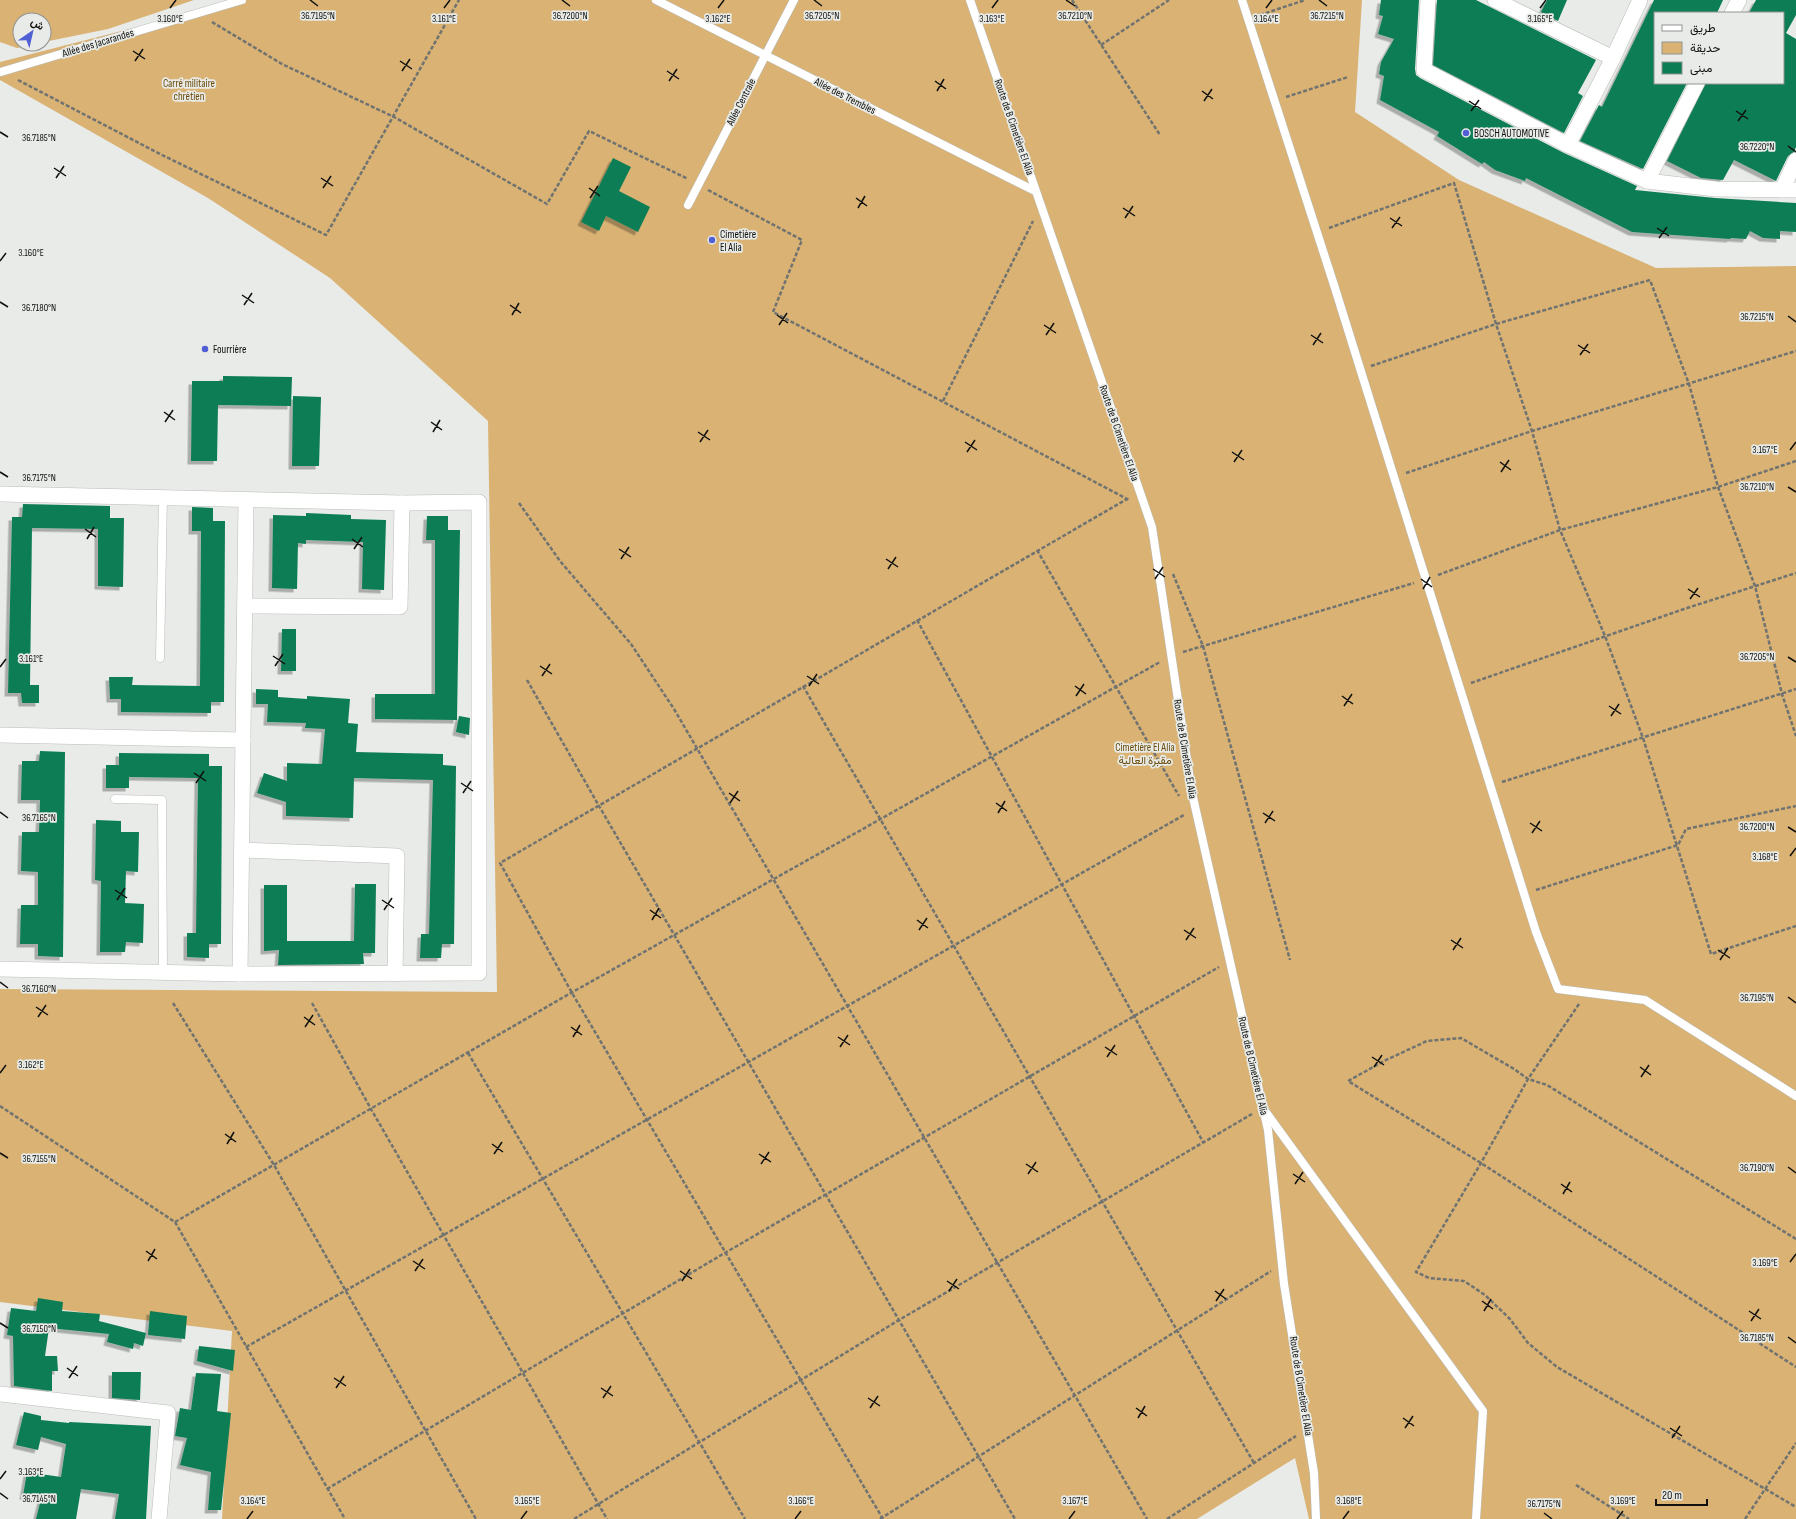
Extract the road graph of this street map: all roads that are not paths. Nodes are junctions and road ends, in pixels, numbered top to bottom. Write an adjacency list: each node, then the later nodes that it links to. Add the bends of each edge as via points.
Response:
1 (242, 0): 13 (lane, Allée des Jacarandes)
2 (656, 0): 11 (lane, Allée des Trembles)
3 (794, 0): 11 (lane, Allée Centrale)
4 (970, 0): 19 (lane, Route de B Cimetière El Alia)
5 (1242, 0): 35 (lane, via 1536,932 1558,989 1644,1000)
6 (1428, 0): 15 (street, via 1424,70)
7 (1495, 0): 12 (street)
8 (1640, 0): 12 (street)
9 (1739, 0): 10 (street)
10 (1733, 12)
11 (765, 56): 19 (lane, Allée des Trembles); 20 (lane, Allée Centrale)
12 (1613, 58): 15 (street)
13 (1, 72)
14 (1696, 84): 17 (street)
15 (1568, 145): 17 (street)
16 (1796, 160): 18 (street)
17 (1647, 181): 18 (street, via 1716,189)
18 (1789, 190)
19 (1035, 192): 36 (lane, Route de B Cimetière El Alia, via 1152,528 1192,811 1230,961)
20 (688, 205)
21 (0, 494): 22 (street)
22 (163, 497): 23 (street); 26 (lane)
23 (246, 500): 24 (street); 25 (street)
24 (402, 503): 25 (street, via 400,607); 34 (street, via 479,502 479,973)
25 (245, 606): 28 (street)
26 (160, 658)
27 (0, 735): 28 (street)
28 (243, 740): 30 (street)
29 (115, 799): 32 (lane, via 162,800)
30 (242, 850): 33 (street); 34 (street, via 397,856)
31 (0, 970): 32 (street)
32 (163, 972): 33 (street)
33 (240, 974): 34 (street)
34 (395, 974)
35 (1796, 1096)
36 (1262, 1107): 39 (lane, Route de B Cimetière El Alia, via 1268,1130 1282,1265 1314,1473); 40 (lane, via 1483,1411)
37 (0, 1394): 38 (street, via 168,1413)
38 (159, 1519)
39 (1316, 1519)
40 (1476, 1519)

